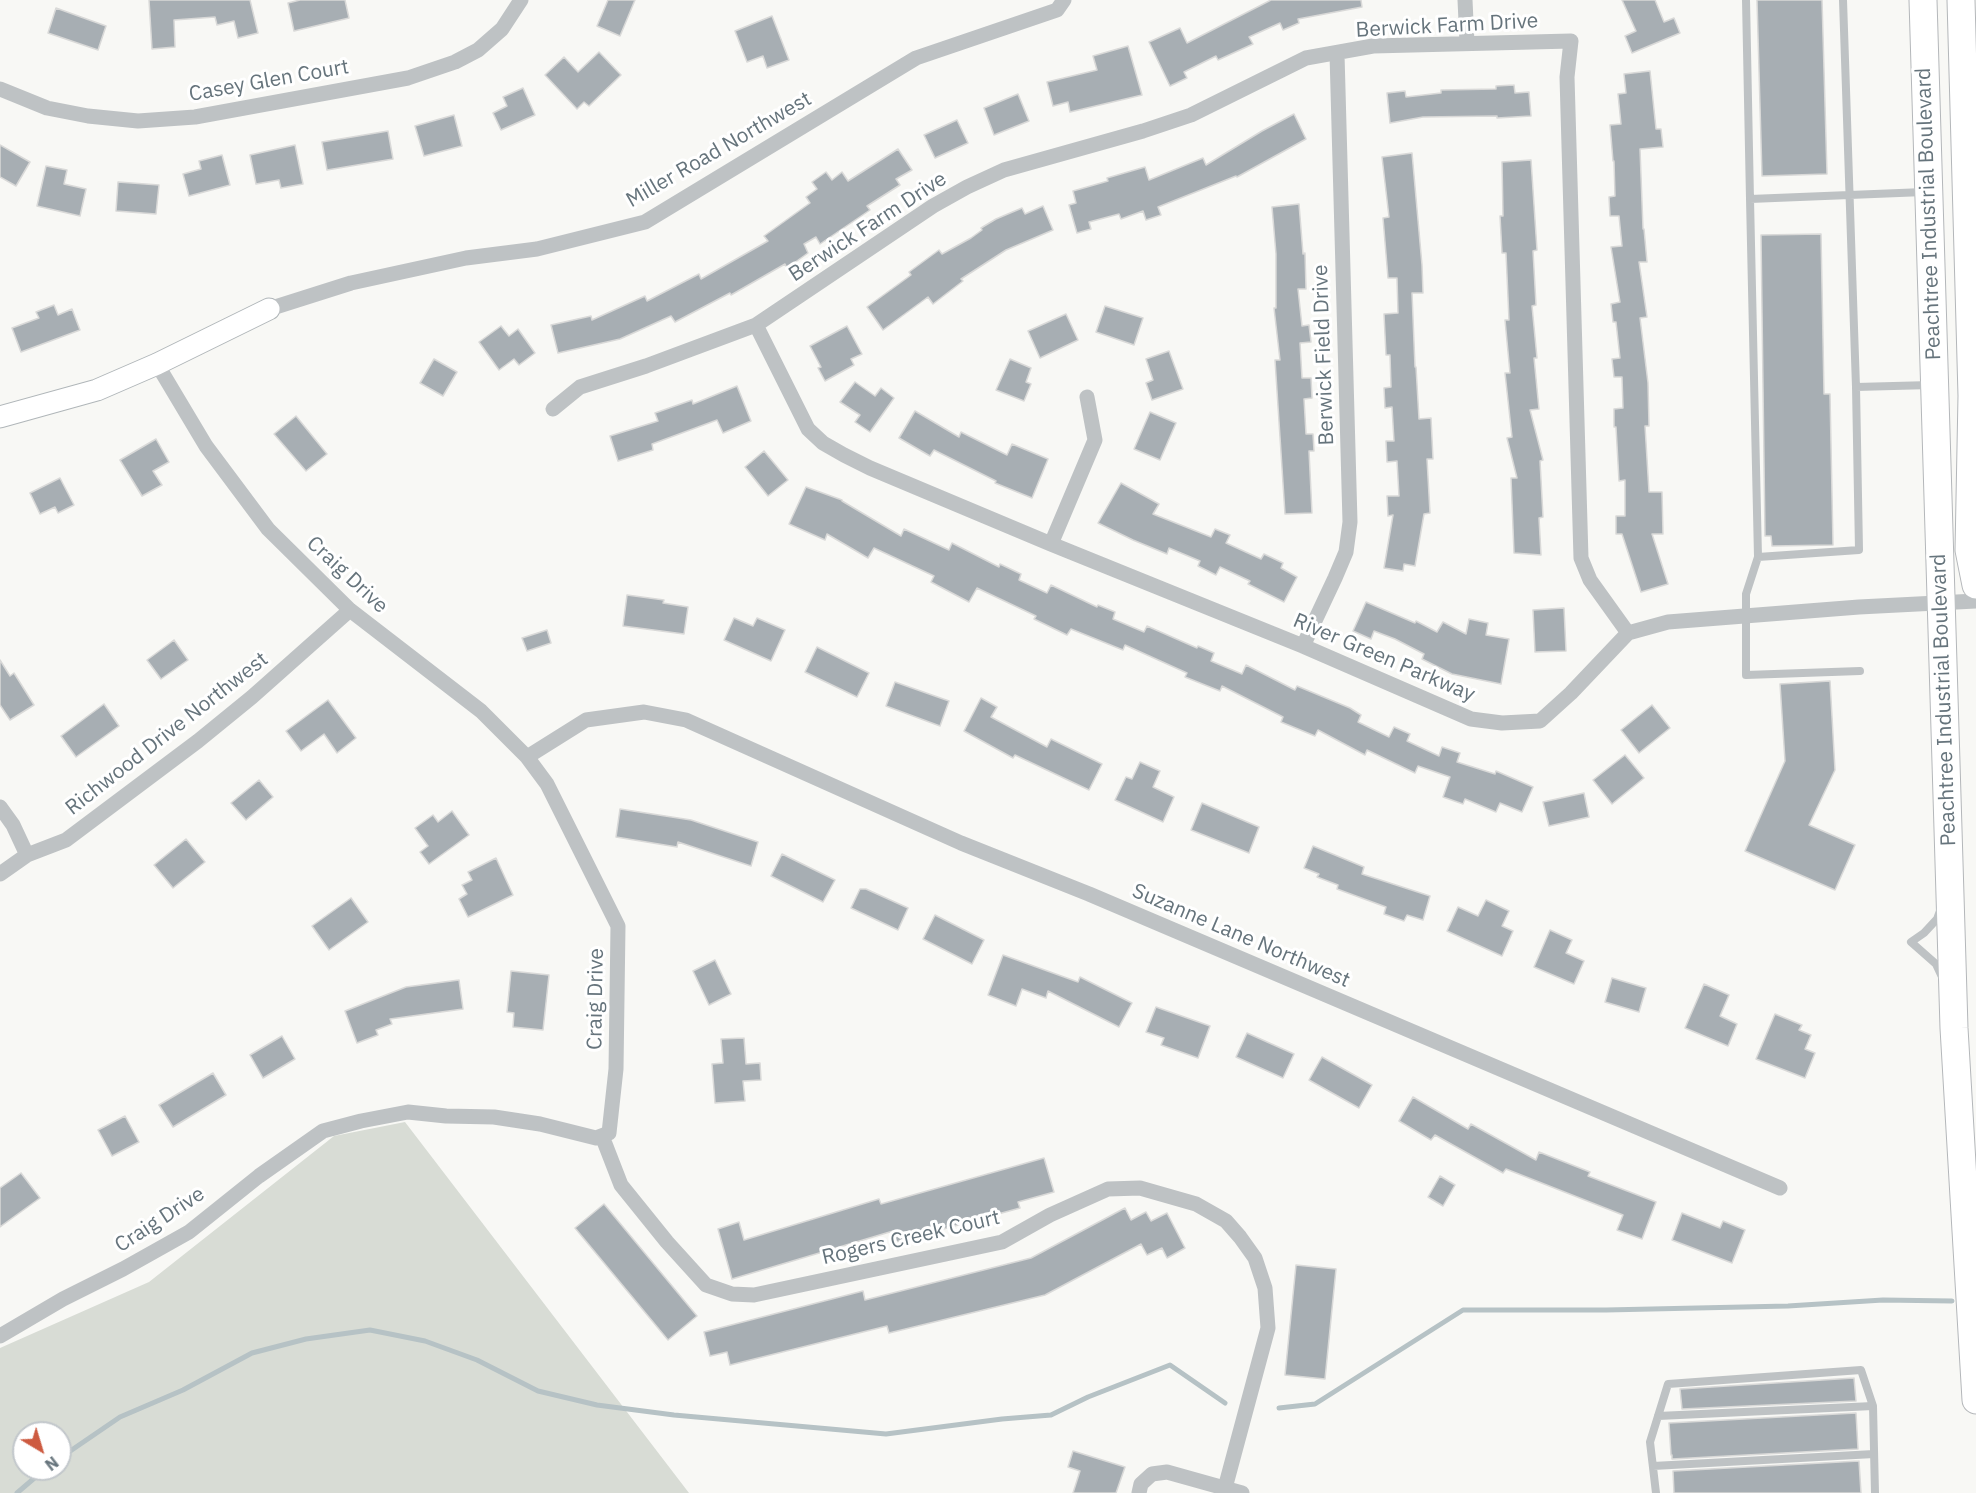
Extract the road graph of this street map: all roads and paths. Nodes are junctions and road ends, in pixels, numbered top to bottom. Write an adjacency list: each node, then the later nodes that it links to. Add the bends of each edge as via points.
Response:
1 (521, 0): 10 (street, Casey Glen Court, via 502,29 478,50 455,62 408,78 195,117 138,121 88,116 47,108)
2 (1064, 0): 14 (street, Miller Road Northwest, via 1057,10 916,58 645,222 537,249 466,258 351,283)
3 (1465, 0): 8 (street)
4 (1746, 0): 13 (lane)
5 (1843, 0): 12 (lane)
6 (1923, 0): 11 (highway, Peachtree Industrial Boulevard)
7 (1961, 0): 19 (highway, Peachtree Industrial Boulevard, via 1967,43)
8 (1467, 44): 9 (street, Berwick Farm Drive, via 1373,46); 30 (street, Berwick Farm Drive, via 1571,41 1567,77 1581,558 1590,580)
9 (1337, 54): 15 (street, Berwick Farm Drive, via 1306,58 1191,115 1004,170 967,187); 31 (street, Berwick Field Drive, via 1350,522 1346,552)
10 (0, 89)
11 (1929, 192): 12 (lane); 17 (highway, Peachtree Industrial Boulevard)
12 (1850, 194): 13 (lane); 18 (lane)
13 (1750, 199): 24 (lane)
14 (269, 309): 16 (street)
15 (756, 325): 21 (street, Berwick Farm Drive, via 580,387); 23 (street, River Green Parkway, via 808,429 823,443 870,468)
16 (157, 364): 22 (street, via 97,390); 28 (street, Craig Drive, via 206,446 268,530)
17 (1934, 385): 18 (lane); 27 (highway, Peachtree Industrial Boulevard)
18 (1856, 387): 24 (lane, via 1859,550)
19 (1974, 396): 25 (highway, Peachtree Industrial Boulevard, via 1969,550)
20 (1087, 397): 23 (street, via 1095,440)
21 (553, 409)
22 (0, 417)
23 (1051, 544): 31 (street, River Green Parkway)
24 (1758, 557): 29 (lane, via 1746,594)
25 (1976, 585)
26 (1976, 601): 27 (street)
27 (1941, 602): 29 (street); 37 (highway, Peachtree Industrial Boulevard)
28 (350, 610): 33 (street, Craig Drive, via 481,711); 35 (street, Richwood Drive Northwest, via 198,741 66,840)
29 (1745, 616): 30 (street, via 1668,622); 32 (lane, via 1746,675)
30 (1628, 633): 31 (street, River Green Parkway, via 1540,721 1502,723 1472,719)
31 (1303, 646)
32 (1860, 671)
33 (527, 757): 39 (street, Craig Drive, via 547,784 618,926 616,1069 609,1133); 40 (street, Suzanne Lane Northwest, via 586,720 644,712 686,720 961,843)
34 (0, 807): 35 (street)
35 (27, 855): 36 (street, Richwood Drive Northwest)
36 (0, 874)
37 (1949, 882): 38 (highway, Peachtree Industrial Boulevard); 38 (lane, via 1937,919 1911,942 1936,964)
38 (1953, 999): 42 (highway, Peachtree Industrial Boulevard)
39 (602, 1136): 41 (street, Craig Drive, via 596,1138 494,1117 408,1112 323,1131 189,1232); 47 (street, Rogers Creek Court, via 621,1185 667,1242 706,1285 732,1294 754,1295 1002,1242 1108,1189 1140,1188 1196,1204 1226,1221 1240,1237 1255,1258 1265,1288 1268,1328)
40 (1780, 1188)
41 (0, 1336)
42 (1976, 1400)
43 (1873, 1406): 44 (lane); 44 (lane, via 1862,1370 1668,1384); 45 (lane)
44 (1658, 1416): 46 (lane, via 1650,1442)
45 (1874, 1454): 46 (lane); 51 (lane)
46 (1653, 1466): 50 (lane)
47 (1225, 1488): 48 (street, via 1167,1472 1152,1474 1141,1484); 49 (street)
48 (1139, 1493)
49 (1242, 1493)
50 (1656, 1493)
51 (1875, 1493)

